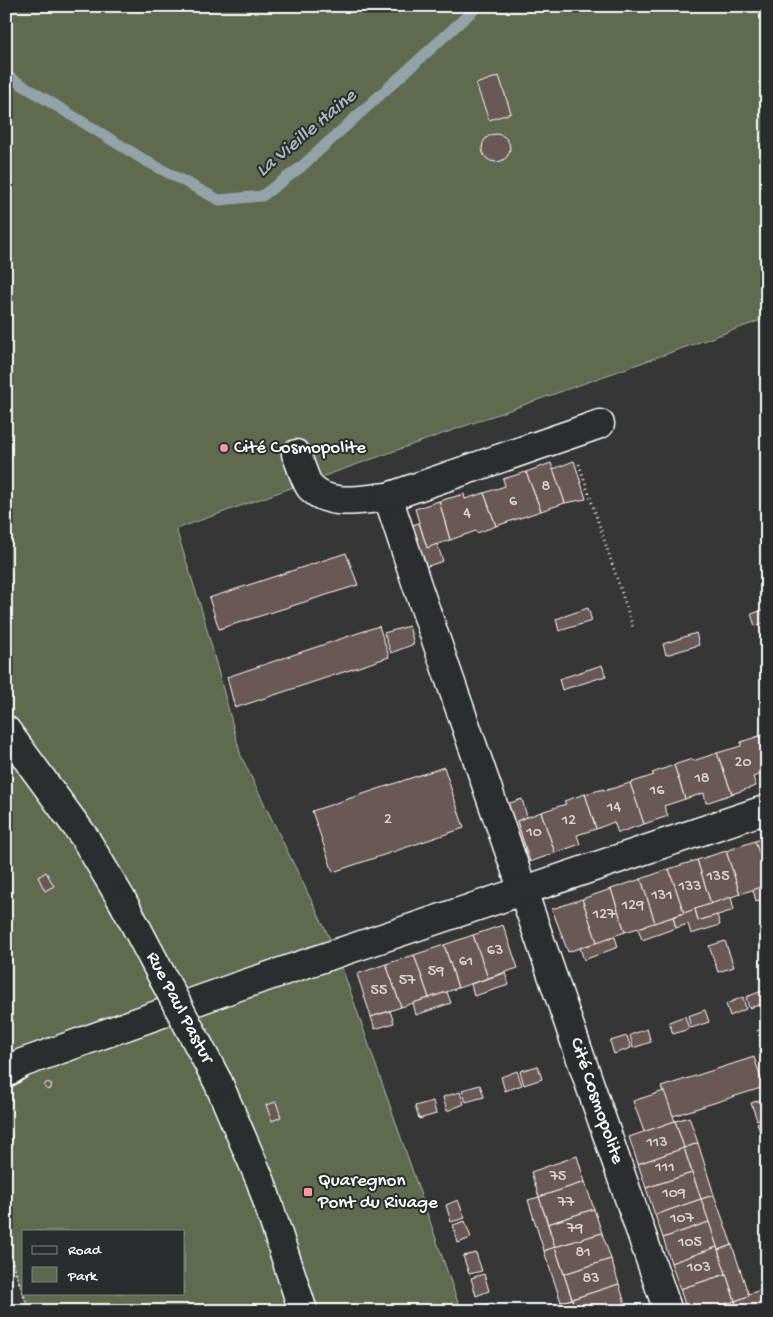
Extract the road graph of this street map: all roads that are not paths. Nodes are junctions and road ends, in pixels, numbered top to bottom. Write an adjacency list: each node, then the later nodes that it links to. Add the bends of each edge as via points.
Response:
1 (600, 424): 3 (street)
2 (296, 454): 3 (street, via 309,486 324,498 340,501)
3 (388, 497): 6 (street, Cité Cosmopolite)
4 (6, 730): 8 (street, Rue Paul Pastur, bridge, via 86,838 218,1082 261,1182)
5 (767, 809): 6 (street)
6 (523, 891): 7 (street); 9 (street, Cité Cosmopolite)
7 (12, 1065)
8 (303, 1311)
9 (668, 1311)

